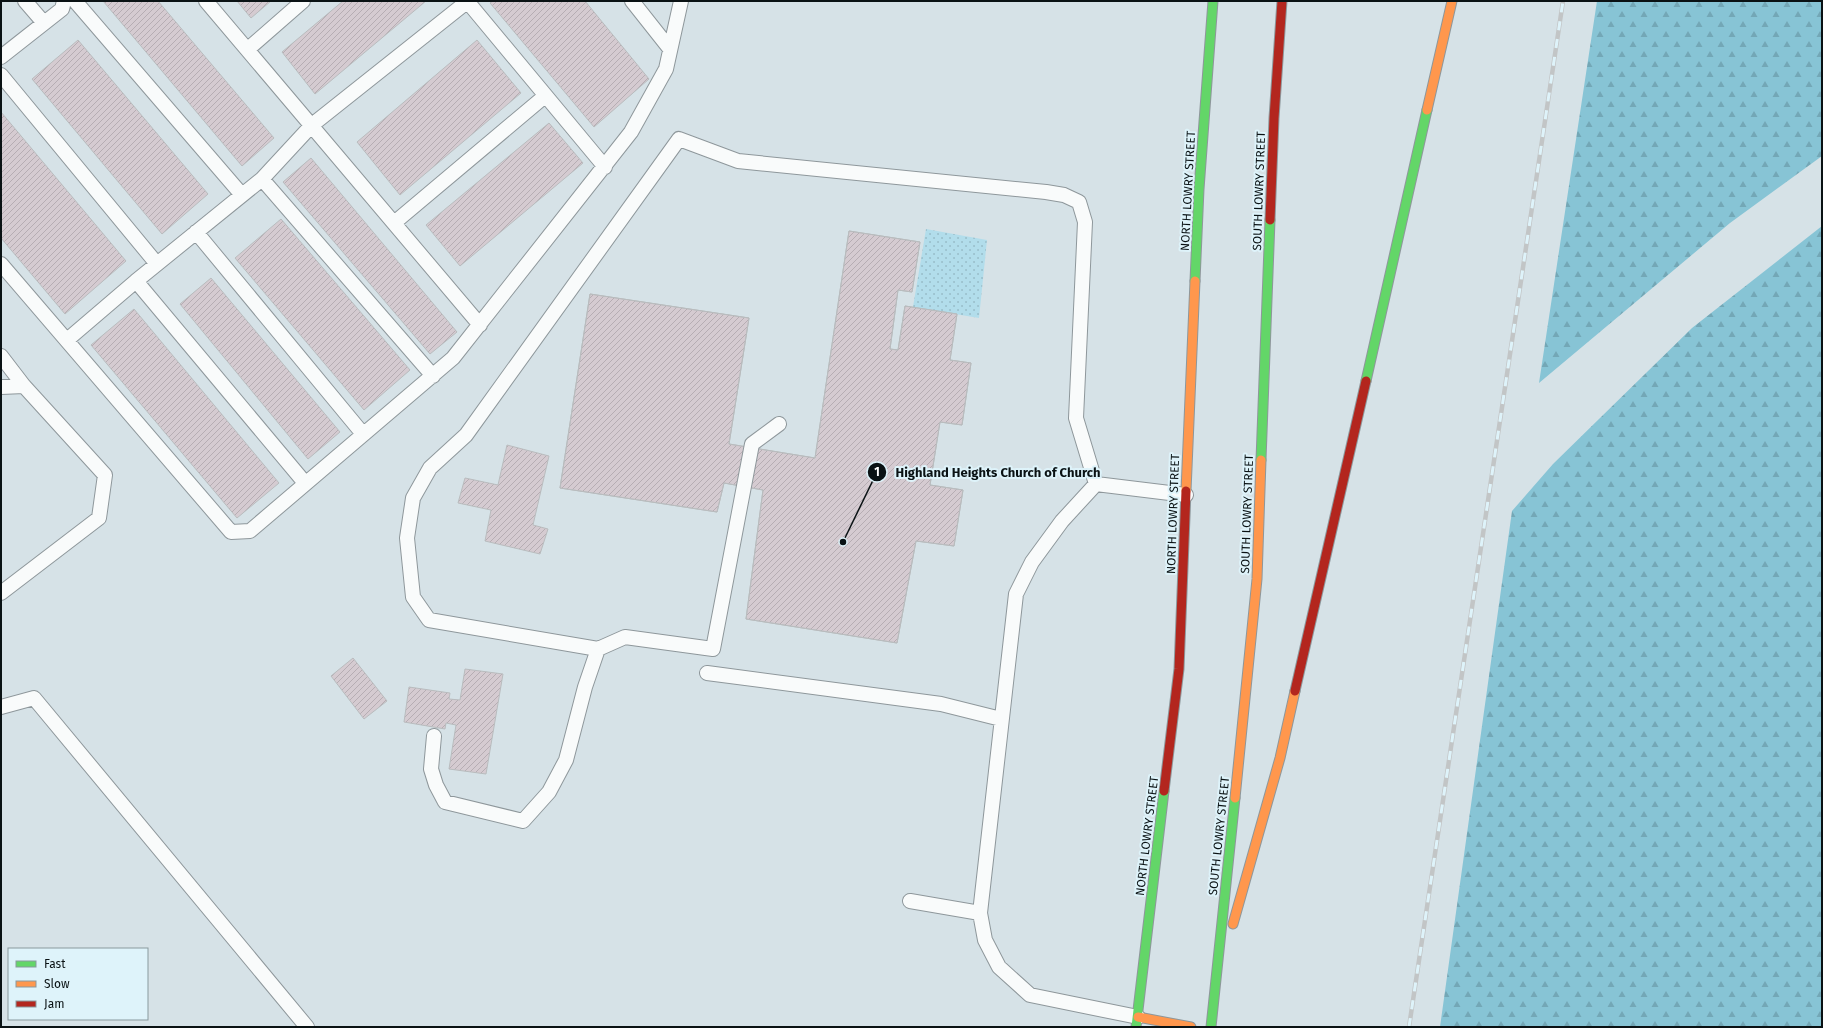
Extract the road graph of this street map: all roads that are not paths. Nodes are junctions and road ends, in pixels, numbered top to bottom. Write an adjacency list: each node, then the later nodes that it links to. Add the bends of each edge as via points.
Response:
1 (26, 1): 12 (lane)
2 (64, 1): 12 (lane, via 62,9)
3 (75, 1): 21 (lane)
4 (206, 1): 14 (lane)
5 (303, 1): 14 (lane)
6 (467, 1): 17 (lane); 18 (lane)
7 (632, 1): 13 (lane)
8 (681, 1): 13 (lane)
9 (1282, 1): 46 (main road, SOUTH LOWRY STREET, via 1274,118 1257,579)
10 (1452, 1): 46 (main road, via 1280,758)
11 (1212, 2): 37 (main road, NORTH LOWRY STREET, via 1199,190)
12 (44, 23): 15 (lane)
13 (670, 49): 19 (lane, via 666,69 631,132)
14 (248, 50): 18 (lane)
15 (1, 57)
16 (1, 75): 25 (lane)
17 (545, 96): 19 (lane); 22 (lane)
18 (312, 125): 20 (lane); 22 (lane)
19 (605, 167): 27 (lane)
20 (262, 179): 21 (lane); 30 (lane)
21 (242, 195): 23 (lane)
22 (394, 223): 27 (lane)
23 (196, 232): 25 (lane); 34 (lane)
24 (1, 264): 28 (lane)
25 (157, 264): 26 (lane)
26 (136, 281): 28 (lane); 35 (lane)
27 (480, 325): 30 (lane, via 453,358)
28 (67, 340): 35 (lane, via 231,532 250,531)
29 (1, 356): 31 (lane)
30 (433, 376): 34 (lane)
31 (24, 386): 32 (lane); 38 (lane, via 105,475 99,518)
32 (1, 387)
33 (779, 424): 39 (lane, via 752,444 713,648 625,637)
34 (363, 434): 35 (lane)
35 (305, 483)
36 (1096, 484): 37 (lane); 39 (lane, via 1076,418 1086,222 1079,202 1064,195 1046,192 738,161 679,139 466,434 430,468 413,498 407,538 413,597 429,620); 42 (lane, via 1032,562 1016,594)
37 (1186, 495): 47 (main road, NORTH LOWRY STREET, via 1179,669)
38 (1, 592)
39 (598, 649): 43 (lane, via 566,760 549,792 524,821 444,802 431,769)
40 (707, 673): 42 (lane, via 941,704)
41 (1, 707): 48 (lane, via 34,698)
42 (1001, 720): 45 (lane)
43 (434, 736)
44 (910, 901): 45 (lane)
45 (980, 913): 47 (lane, via 985,940 999,967 1030,995)
46 (1217, 981): 50 (main road, SOUTH LOWRY STREET)
47 (1137, 1022): 49 (main road)
48 (307, 1027)
49 (1191, 1027)
50 (1211, 1027)

